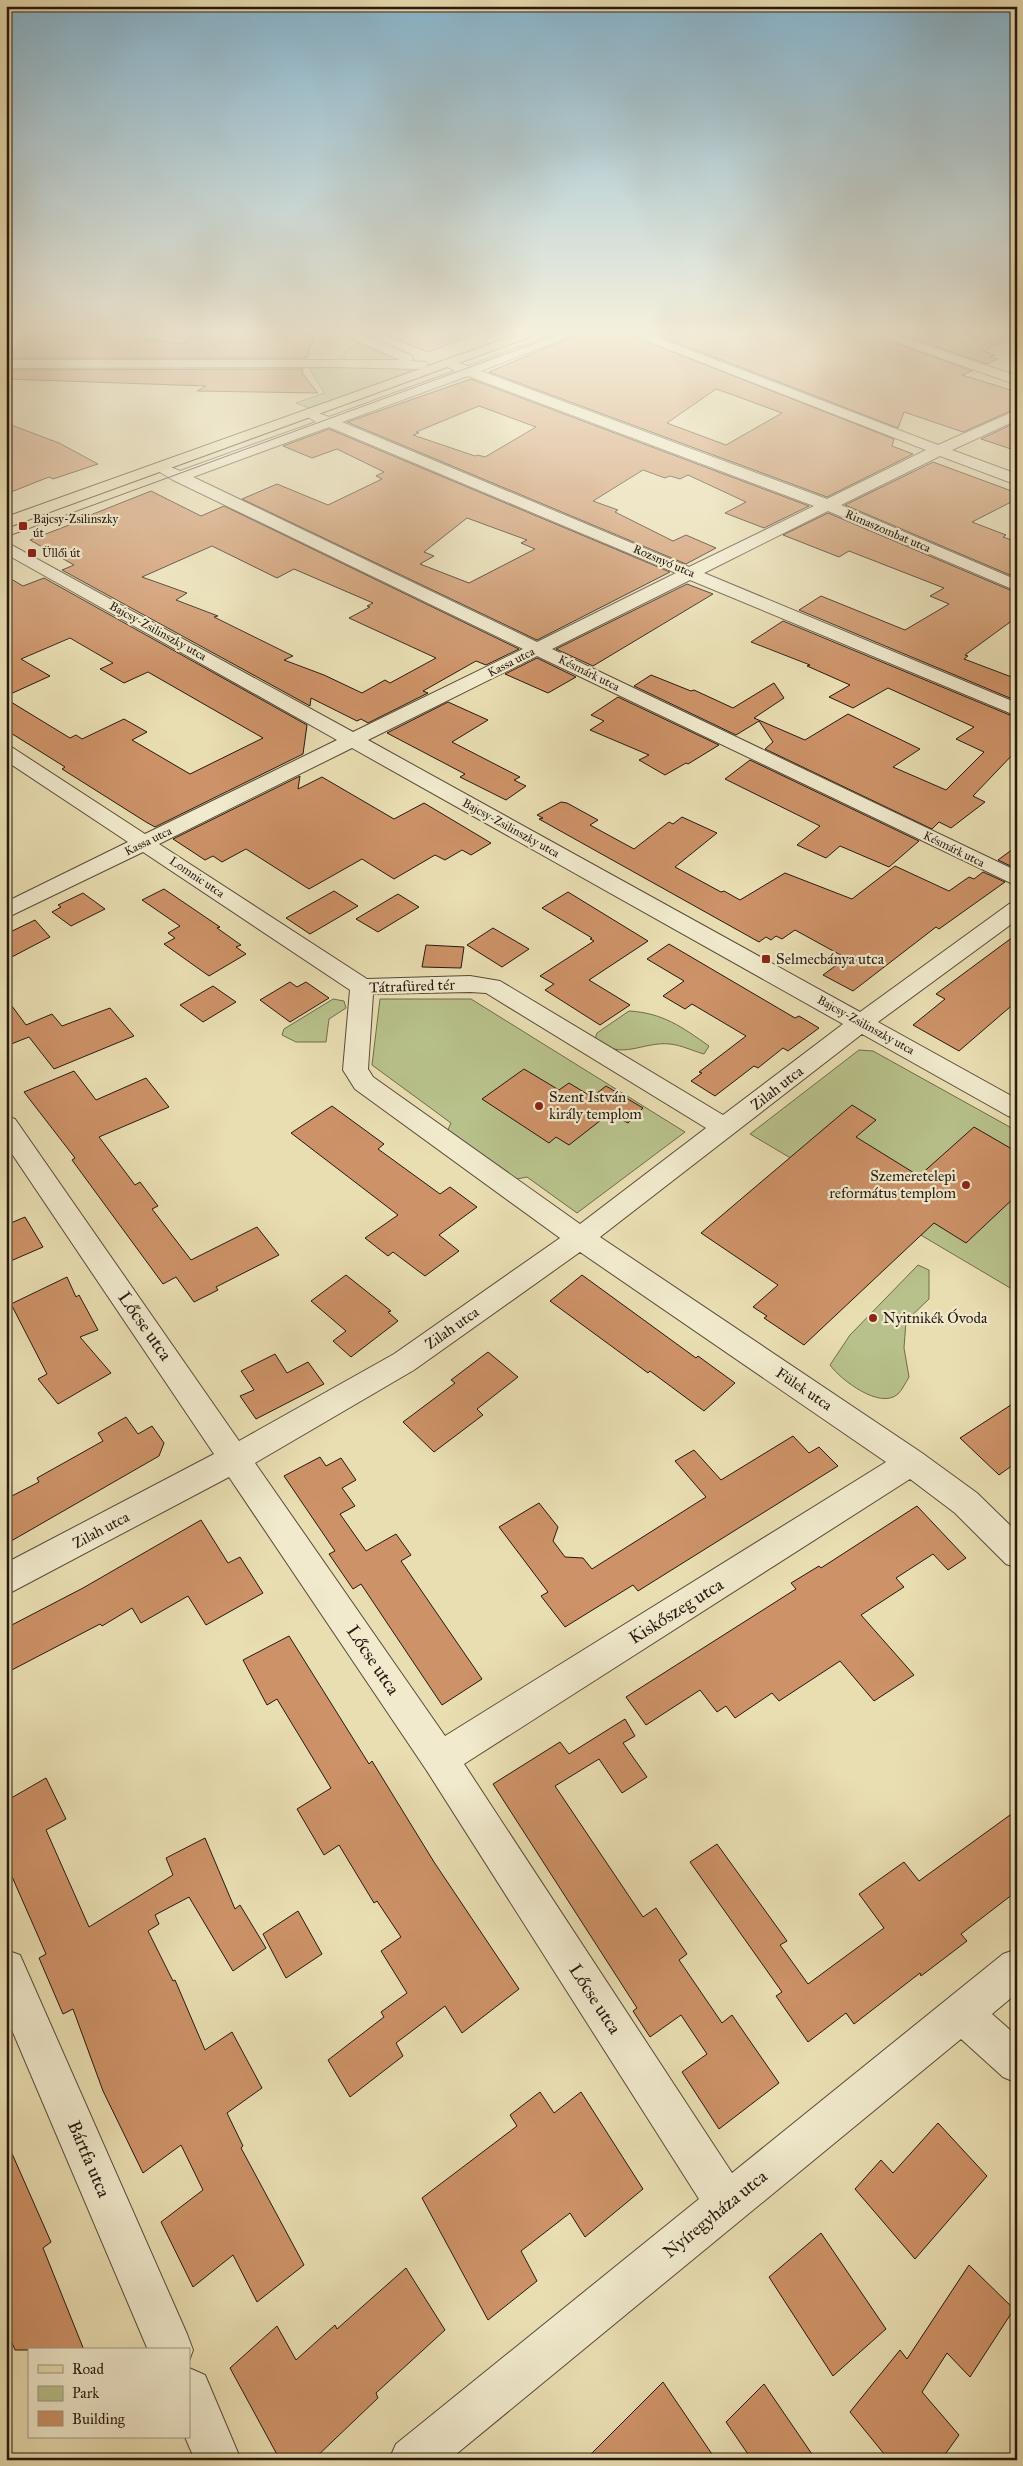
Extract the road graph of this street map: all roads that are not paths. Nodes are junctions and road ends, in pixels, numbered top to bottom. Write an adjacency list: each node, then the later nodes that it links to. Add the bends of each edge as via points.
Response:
1 (224, 445): 8 (main road)
2 (266, 445): 9 (street)
3 (385, 445): 14 (street, Rozsnyó utca)
4 (666, 445): 11 (street, Rimaszombat utca)
5 (926, 445): 7 (street)
6 (950, 445): 7 (street, Kassa utca)
7 (939, 450): 10 (street); 11 (street, Kassa utca)
8 (161, 468): 9 (street, Késmárk utca); 12 (main road)
9 (179, 477): 16 (street, Késmárk utca)
10 (1017, 480)
11 (827, 505): 14 (street, Kassa utca); 15 (street, Rimaszombat utca)
12 (6, 523)
13 (6, 546): 18 (street, Bajcsy-Zsilinszky utca)
14 (692, 572): 16 (street, Kassa utca); 17 (street, Rozsnyó utca)
15 (1017, 586)
16 (538, 648): 18 (street, Kassa utca); 21 (street, Késmárk utca)
17 (1017, 710)
18 (354, 740): 20 (street, Kassa utca); 25 (street, Bajcsy-Zsilinszky utca)
19 (6, 752): 20 (street, Lomnic utca)
20 (144, 842): 23 (street, Kassa utca); 24 (street, Lomnic utca)
21 (1017, 879)
22 (1017, 909): 25 (street)
23 (6, 911)
24 (362, 987): 28 (street, Tátrafüred tér, via 492,986); 29 (street, Tátrafüred tér, via 355,1070 364,1083)
25 (863, 1023): 26 (street, Bajcsy-Zsilinszky utca); 28 (street, Zilah utca)
26 (1017, 1110)
27 (6, 1125): 30 (street, Lőcse utca)
28 (726, 1128): 29 (street, Zilah utca)
29 (580, 1238): 30 (street, Zilah utca, via 404,1362); 31 (street, Fülek utca)
30 (236, 1458): 33 (street, Zilah utca); 34 (street, Lőcse utca)
31 (911, 1462): 32 (street, Fülek utca, via 966,1503); 34 (street, Kiskőszeg utca)
32 (1017, 1554)
33 (6, 1580)
34 (440, 1759): 39 (street, Lőcse utca)
35 (1017, 1968): 37 (street, Nyíregyháza utca)
36 (6, 1969): 40 (street, Bártfa utca)
37 (962, 2014): 38 (street); 39 (street, Nyíregyháza utca)
38 (1017, 2063)
39 (728, 2204): 43 (street, Nyíregyháza utca)
40 (170, 2348)
41 (190, 2393): 42 (street)
42 (218, 2460)
43 (412, 2460)

